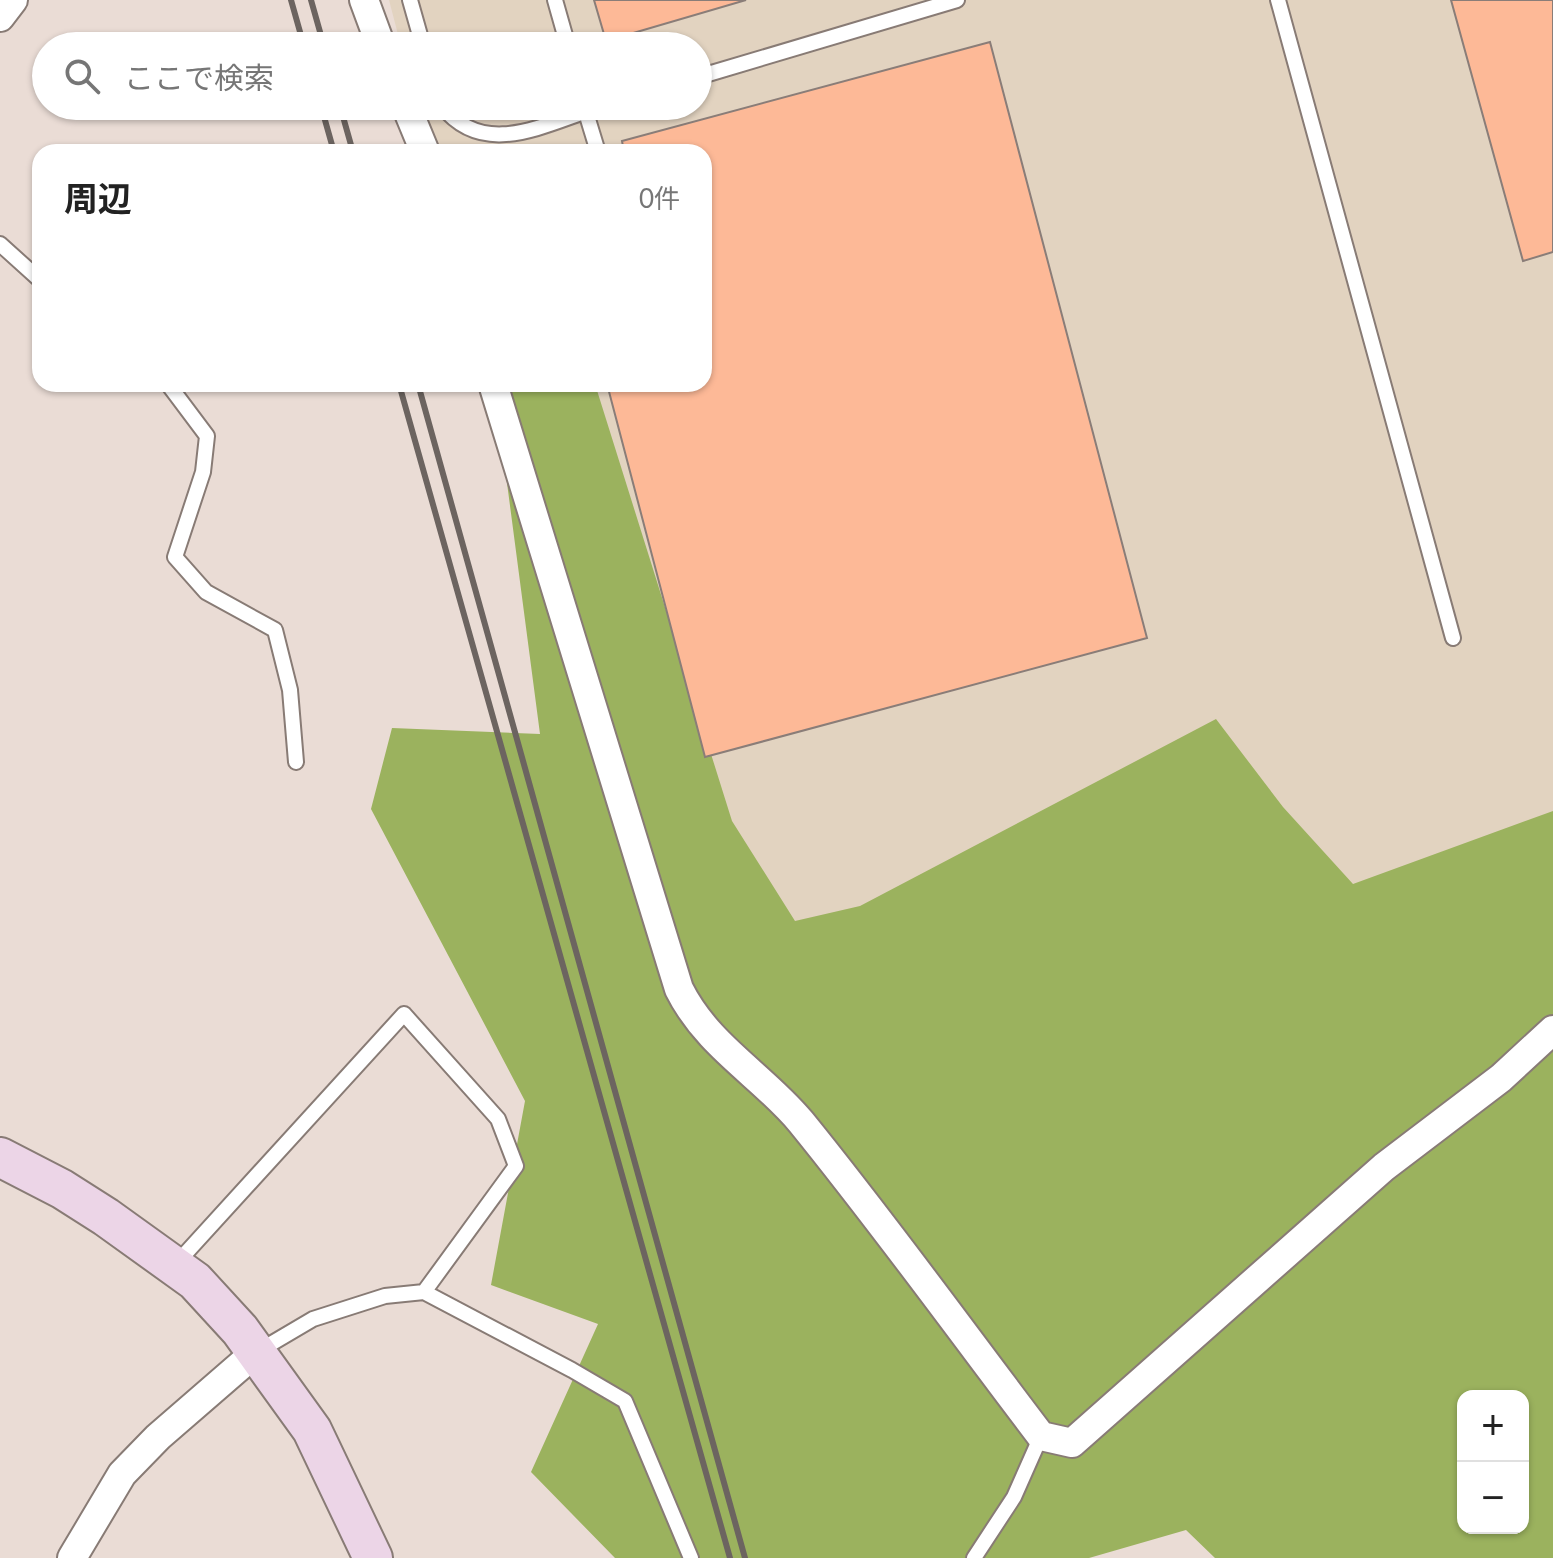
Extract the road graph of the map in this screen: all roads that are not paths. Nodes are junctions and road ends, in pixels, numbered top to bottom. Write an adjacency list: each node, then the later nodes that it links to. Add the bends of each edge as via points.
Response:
1 (13, 0): 7 (street)
2 (364, 0): 8 (street)
3 (410, 0): 9 (lane)
4 (555, 0): 10 (lane)
5 (957, 0): 11 (lane)
6 (1278, 0): 22 (lane)
7 (0, 17)
8 (376, 32)
9 (419, 32)
10 (564, 32)
11 (712, 73)
12 (412, 120): 16 (street)
13 (453, 120): 14 (lane, via 485,135 517,134)
14 (554, 120)
15 (589, 120): 17 (lane)
16 (422, 144)
17 (596, 144)
18 (0, 244): 19 (lane)
19 (32, 273)
20 (174, 392): 23 (lane, via 207,436 203,472 175,557 206,592 275,630 290,690)
21 (495, 392): 29 (street, via 691,1014 798,1119)
22 (1453, 638)
23 (296, 762)
24 (1553, 1030): 29 (street, via 1501,1078 1384,1167 1072,1443)
25 (0, 1157): 26 (main road, via 62,1189)
26 (175, 1266): 27 (lane, via 404,1014 498,1119 516,1166); 28 (main road, via 195,1281)
27 (424, 1292): 28 (lane, via 385,1296 313,1319); 32 (lane, via 625,1401)
28 (256, 1352): 30 (street, via 122,1474); 31 (main road, via 312,1430)
29 (1041, 1436): 33 (lane, via 1014,1497)
30 (72, 1558)
31 (373, 1558)
32 (691, 1558)
33 (974, 1558)

